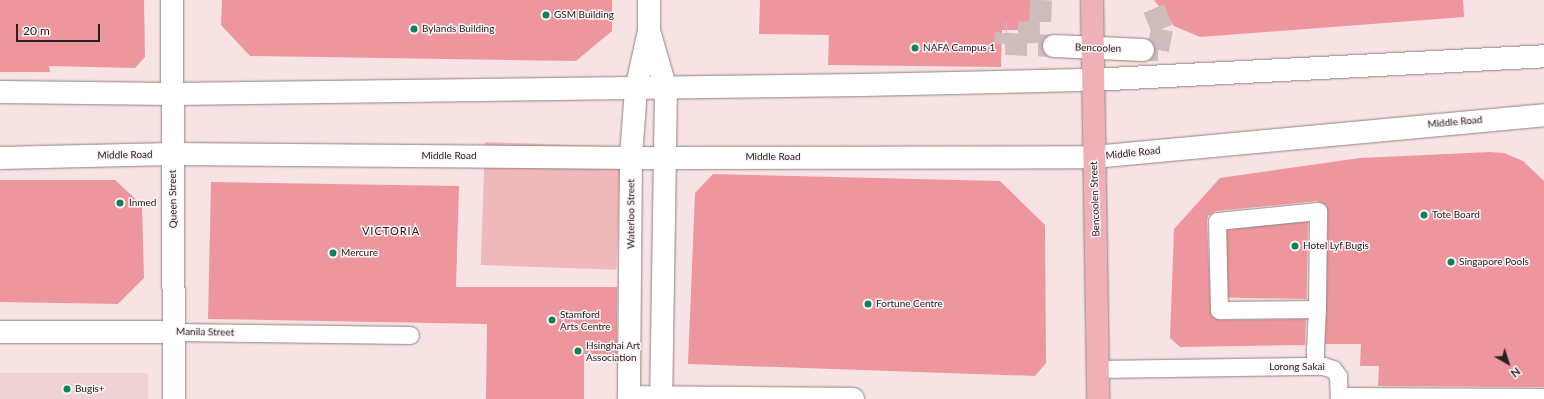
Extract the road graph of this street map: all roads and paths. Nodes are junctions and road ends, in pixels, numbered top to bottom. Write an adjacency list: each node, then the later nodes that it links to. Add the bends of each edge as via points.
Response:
1 (172, 0): 13 (main road, Queen Street)
2 (650, 0): 4 (main road, Waterloo Street)
3 (1092, 0): 6 (main road, Bencoolen Street)
4 (650, 31): 10 (main road, Waterloo Street); 11 (main road, Waterloo Street)
5 (1054, 46): 6 (main road, Bencoolen)
6 (1092, 48): 7 (main road, Bencoolen); 9 (main road, Bencoolen Street)
7 (1143, 50)
8 (1544, 56): 9 (main road)
9 (1091, 80): 11 (main road); 17 (main road, Bencoolen Street)
10 (636, 89): 11 (main road); 13 (main road); 16 (main road, Waterloo Street)
11 (666, 89): 19 (main road, Waterloo Street)
12 (0, 92): 13 (main road)
13 (173, 94): 15 (main road, Queen Street)
14 (1544, 115): 17 (main road, Middle Road)
15 (172, 154): 16 (main road, Middle Road); 18 (main road, Middle Road); 22 (main road, Queen Street)
16 (631, 157): 19 (main road, Middle Road); 28 (main road, Waterloo Street)
17 (1094, 157): 19 (main road, Middle Road); 25 (main road, Bencoolen Street)
18 (0, 158)
19 (664, 158): 26 (main road, Waterloo Street)
20 (1317, 309): 20 (lane, via 1318,211 1217,221 1219,310); 24 (lane)
21 (0, 332): 22 (main road, Manila Street)
22 (174, 332): 23 (lane, Manila Street); 30 (main road, Queen Street)
23 (410, 335)
24 (1315, 366): 25 (lane, Lorong Sakai); 27 (lane, Lorong Sakai, via 1328,367 1336,372)
25 (1098, 370): 32 (main road, Bencoolen Street)
26 (661, 397): 28 (main road); 31 (main road)
27 (1339, 397): 29 (lane, Lorong Sakai)
28 (630, 398)
29 (1544, 398)
30 (174, 399)
31 (853, 399)
32 (1098, 399)

